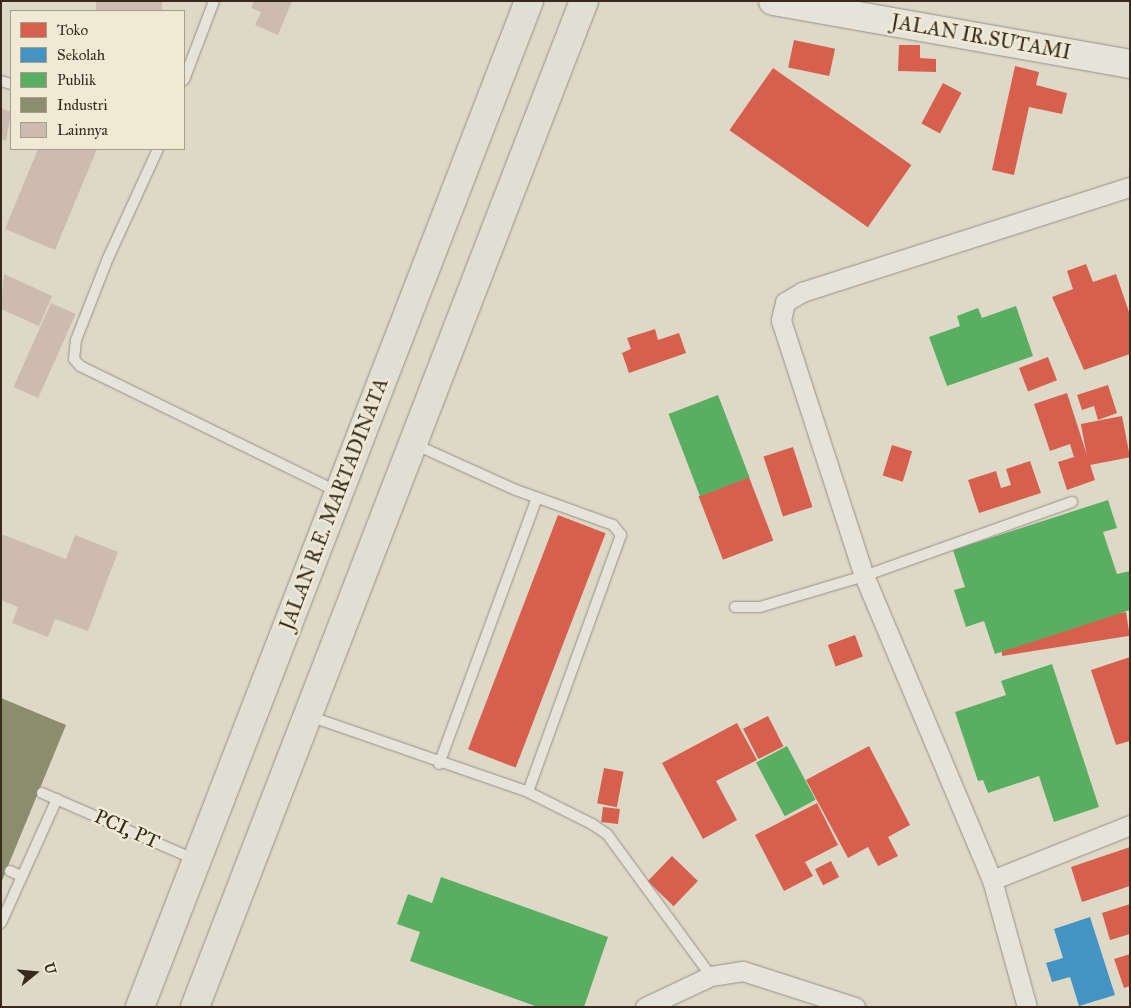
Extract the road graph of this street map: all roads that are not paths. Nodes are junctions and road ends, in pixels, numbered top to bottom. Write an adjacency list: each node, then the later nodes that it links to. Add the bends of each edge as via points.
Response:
1 (214, 1): 6 (lane)
2 (584, 1): 9 (highway)
3 (773, 1): 5 (street, JALAN IR.SUTAMI)
4 (525, 5): 10 (highway, JALAN R.E. MARTADINATA)
5 (1130, 64)
6 (185, 77)
7 (154, 150): 10 (lane, via 76,340 74,359 80,366)
8 (1130, 187): 13 (street, via 802,292 785,302 781,320)
9 (413, 444): 11 (lane); 15 (highway)
10 (339, 492): 21 (highway, JALAN R.E. MARTADINATA)
11 (537, 498): 16 (lane); 17 (lane, via 613,525 621,535)
12 (1072, 502): 13 (lane)
13 (864, 576): 14 (lane, via 760,607); 24 (street)
14 (735, 607)
15 (308, 715): 16 (lane); 28 (highway)
16 (439, 764): 17 (lane)
17 (528, 792): 26 (lane, via 607,834)
18 (42, 793): 19 (lane, PCI, PT)
19 (57, 799): 21 (lane, PCI, PT); 23 (lane)
20 (1130, 825): 24 (street)
21 (197, 860): 27 (highway, JALAN R.E. MARTADINATA)
22 (10, 871): 23 (lane)
23 (21, 876): 25 (lane)
24 (992, 880): 31 (street)
25 (1, 923)
26 (711, 976): 29 (street); 30 (street, via 743,971)
27 (140, 1007)
28 (195, 1007)
29 (645, 1007)
30 (854, 1007)
31 (1027, 1007)

